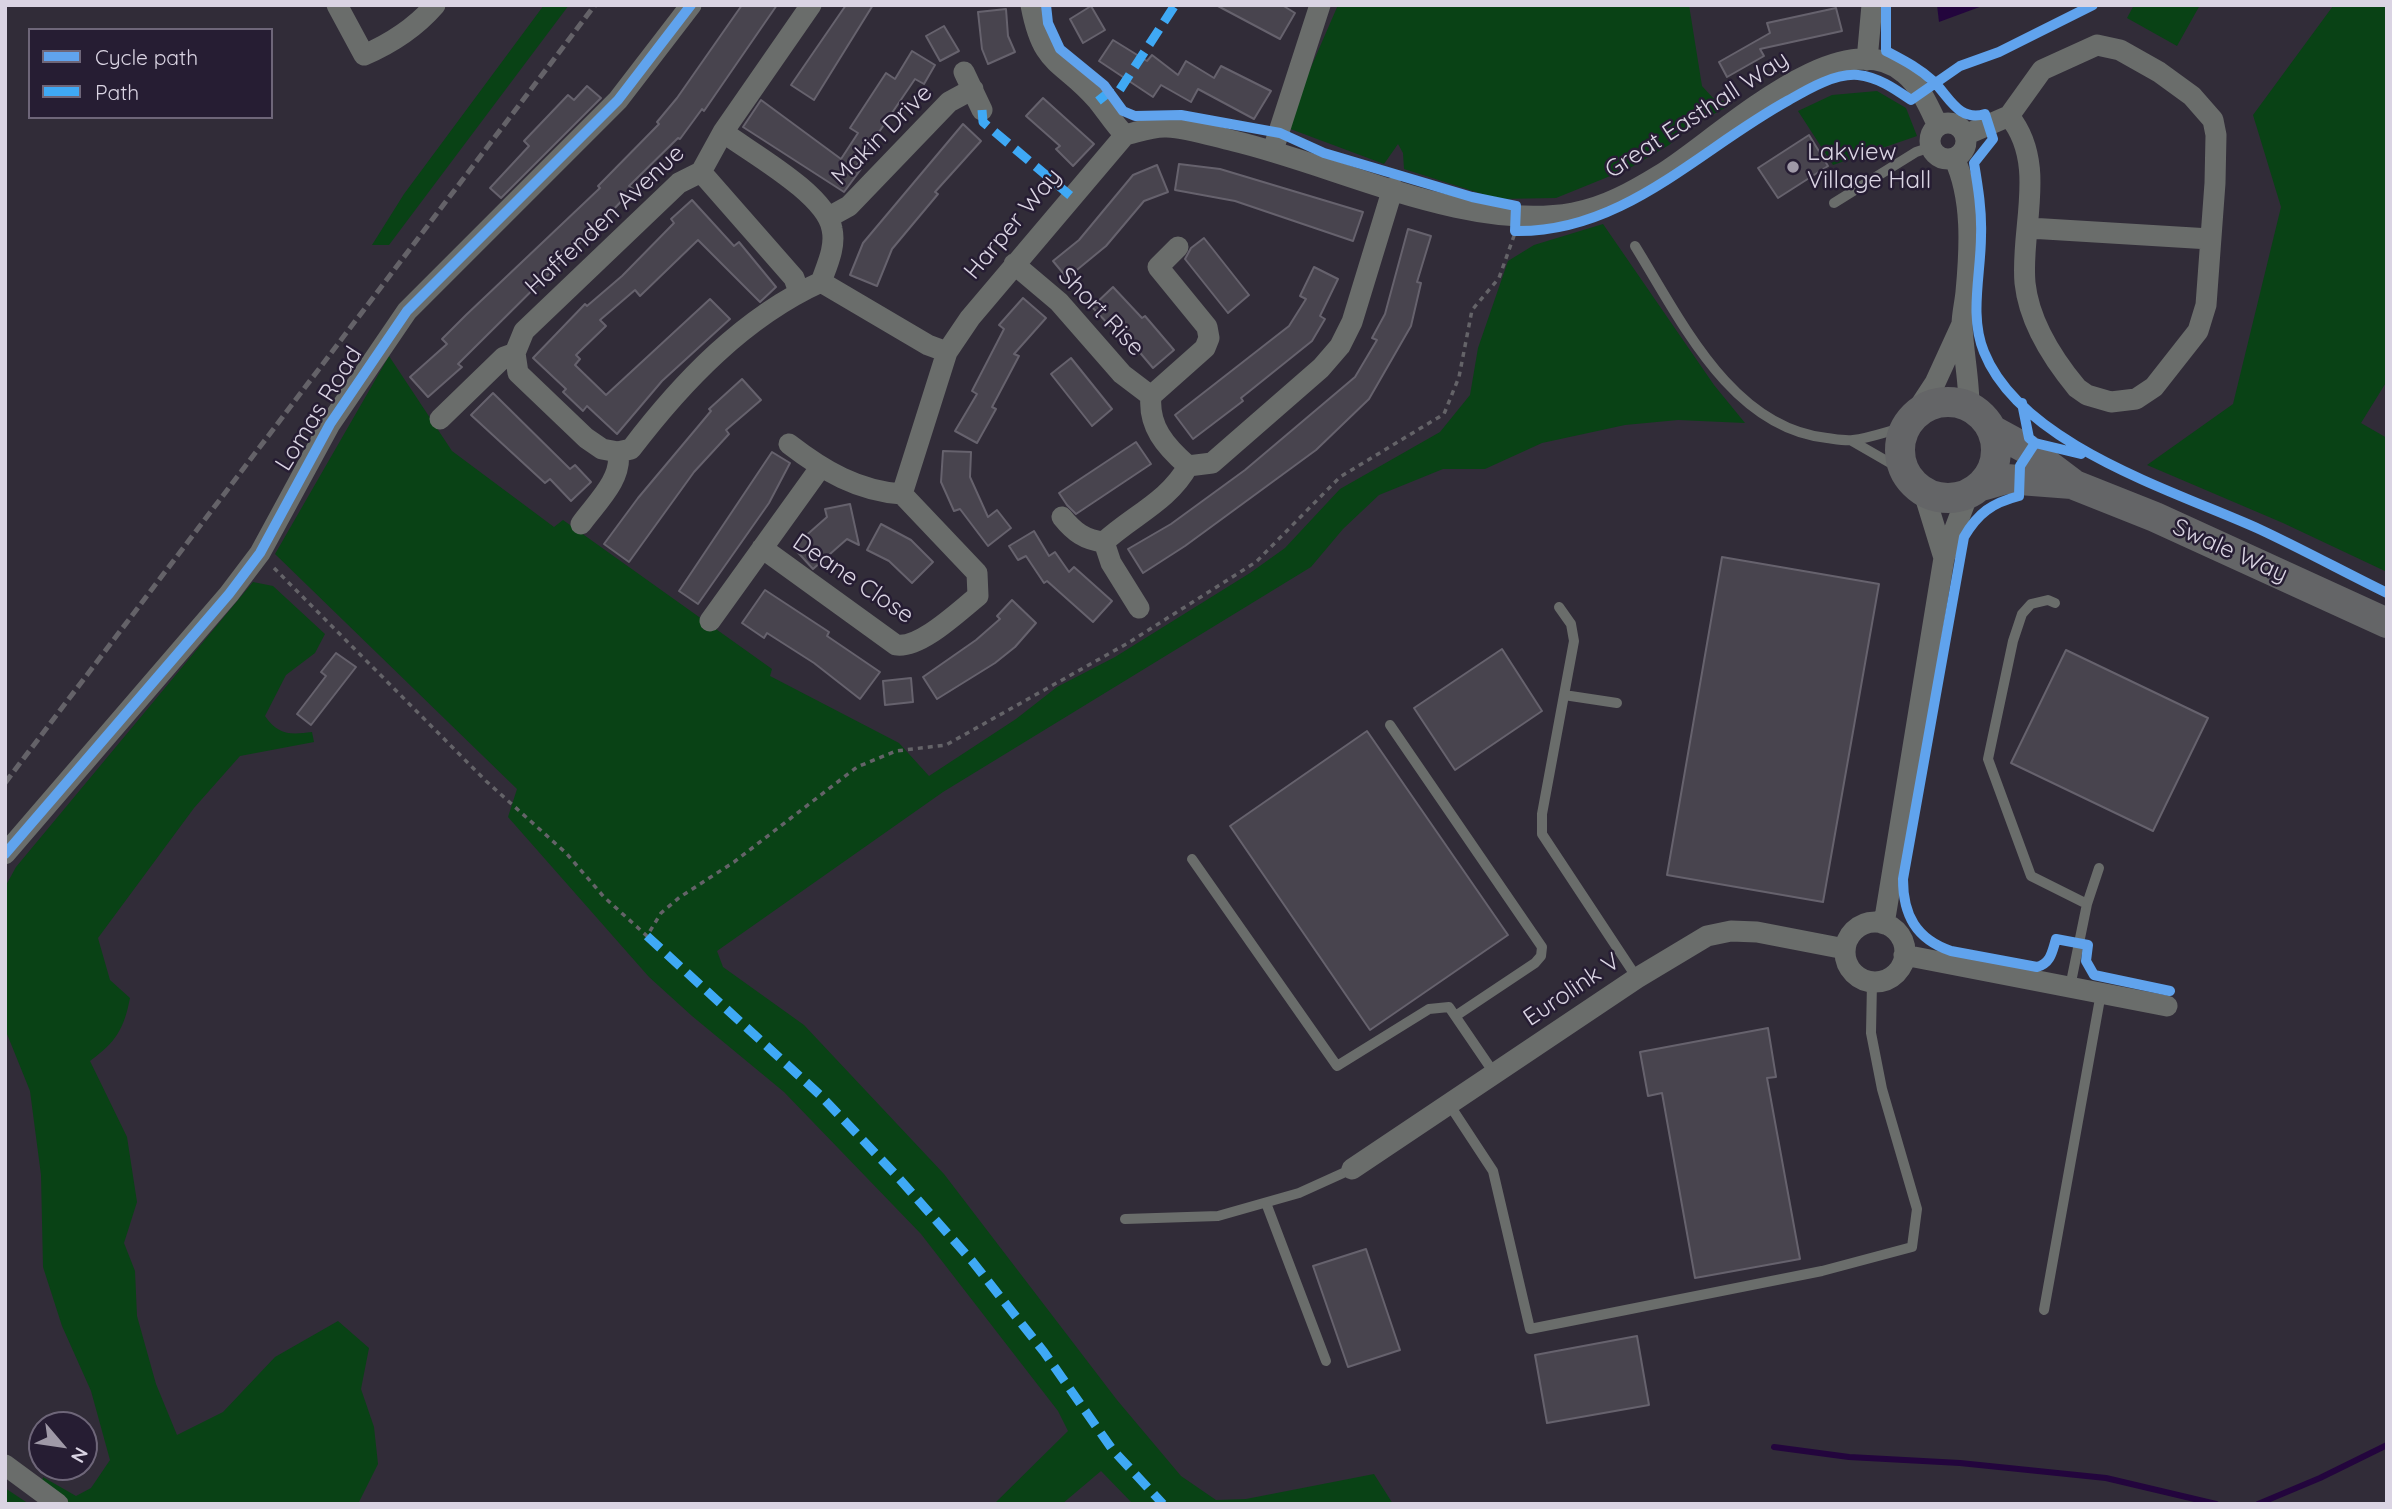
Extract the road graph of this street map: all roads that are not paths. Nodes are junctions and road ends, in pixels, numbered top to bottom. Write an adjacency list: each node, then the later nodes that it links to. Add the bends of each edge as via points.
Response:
1 (337, 5): 2 (street, via 364,54 388,44)
2 (435, 5)
3 (691, 5): 60 (street, Lomas Road, via 618,100 407,312 330,424 260,553)
4 (811, 5): 12 (street, Haffenden Avenue)
5 (1031, 5): 13 (street, via 1036,31 1056,65 1098,101)
6 (1320, 5): 16 (street)
7 (1872, 5): 8 (street)
8 (1867, 60): 11 (street, Great Easthall Way, via 1904,72 1923,94); 19 (street, Great Easthall Way, via 1837,62 1812,72 1743,114 1662,174 1602,206 1519,226)
9 (982, 110): 21 (street, Makin Drive, via 969,80 849,206)
10 (2009, 116): 14 (street); 22 (street, via 2022,136 2030,168); 23 (street, via 2042,71 2097,45 2120,50 2160,72 2192,96 2213,120 2215,183)
11 (1938, 126): 14 (street, via 1955,125); 15 (street, via 1931,135)
12 (723, 132): 18 (street, Haffenden Avenue); 21 (street, Makin Drive, via 811,196)
13 (1125, 135): 16 (street, Great Easthall Way, via 1166,127); 26 (street, Harper Way)
14 (1965, 135): 17 (street, via 1964,150)
15 (1931, 147): 17 (street, via 1938,156); 20 (lane)
16 (1273, 150): 19 (street, Great Easthall Way)
17 (1954, 158): 29 (street, via 1963,175 1967,206)
18 (701, 172): 28 (street, via 794,278); 31 (street, Haffenden Avenue, via 679,183 524,331)
19 (1393, 188): 40 (street, via 1352,322 1340,346 1301,387 1212,463)
20 (1834, 203)
21 (829, 217): 27 (street, Makin Drive, via 833,248)
22 (2029, 228): 23 (street); 23 (street, via 2025,281 2035,320 2077,388 2111,402 2136,399 2154,387 2198,331 2206,305)
23 (2210, 239)
24 (1635, 246): 37 (lane, via 1684,325 1736,395 1767,419 1807,436)
25 (1178, 247): 32 (street, via 1158,267 1207,327 1209,338 1205,348)
26 (1014, 264): 30 (street, Harper Way); 32 (street, Short Rise, via 1059,302 1122,374)
27 (821, 282): 28 (street); 30 (street)
28 (799, 292): 39 (street, via 701,366 631,449)
29 (1962, 324): 33 (street); 35 (street, via 1935,383)
30 (947, 352): 46 (street)
31 (515, 353): 34 (street, Haffenden Avenue, via 504,357); 39 (street, via 518,373 586,438 602,449)
32 (1151, 396): 40 (street, via 1151,422)
33 (1969, 406): 35 (street, via 1940,402); 36 (street)
34 (440, 419)
35 (1910, 421): 37 (lane); 42 (street, via 1900,441)
36 (1992, 430): 43 (street, Swale Way, via 2027,449); 44 (street, via 1996,460)
37 (1852, 440): 42 (lane)
38 (789, 444): 41 (street)
39 (618, 452): 48 (street, via 621,466 616,476)
40 (1188, 466): 49 (street, via 1170,493)
41 (820, 468): 46 (street, via 844,481); 50 (street, Deane Close)
42 (1904, 471): 45 (street)
43 (2072, 484): 44 (street, Swale Way, via 2006,479); 56 (street, Swale Way)
44 (1974, 490): 45 (street, via 1946,498); 51 (street)
45 (1924, 493): 51 (street)
46 (902, 494): 50 (street, Deane Close, via 967,560 979,584 978,596 906,647 886,639)
47 (1062, 517): 49 (street, via 1073,530)
48 (581, 524)
49 (1104, 542): 54 (street, via 1111,563)
50 (762, 548): 55 (street, Deane Close)
51 (1944, 558): 64 (street)
52 (2055, 603): 63 (lane, via 2031,604 2018,624 1988,759 2031,876)
53 (1559, 607): 57 (lane, via 1574,633)
54 (1139, 608)
55 (710, 621)
56 (2387, 623)
57 (1564, 695): 58 (lane); 67 (lane, via 1542,834)
58 (1617, 703)
59 (1390, 724): 72 (lane, via 1542,947 1535,963)
60 (5, 854)
61 (1192, 859): 72 (lane, via 1337,1066 1429,1009 1448,1007)
62 (2099, 868): 63 (lane)
63 (2087, 904): 69 (lane)
64 (1884, 924): 65 (street, via 1863,925 1848,939); 66 (street, via 1899,936)
65 (1845, 949): 67 (street, Eurolink V, via 1814,940 1731,931 1707,936); 68 (street, via 1854,974)
66 (1904, 955): 68 (street, via 1890,978); 69 (street)
67 (1637, 978): 73 (street, Eurolink V)
68 (1871, 982): 74 (lane, via 1871,1033 1882,1089 1917,1209 1912,1247 1822,1271 1530,1329 1493,1171)
69 (2070, 987): 70 (street)
70 (2101, 993): 71 (street); 78 (lane)
71 (2167, 1006)
72 (1457, 1015): 73 (lane)
73 (1494, 1073): 74 (street, Eurolink V)
74 (1449, 1104): 75 (street, Eurolink V)
75 (1352, 1169): 76 (lane)
76 (1266, 1203): 77 (lane, via 1219,1216); 79 (lane)
77 (1125, 1219)
78 (2044, 1310)
79 (1326, 1362)
80 (5, 1465): 81 (street)
81 (58, 1504)

